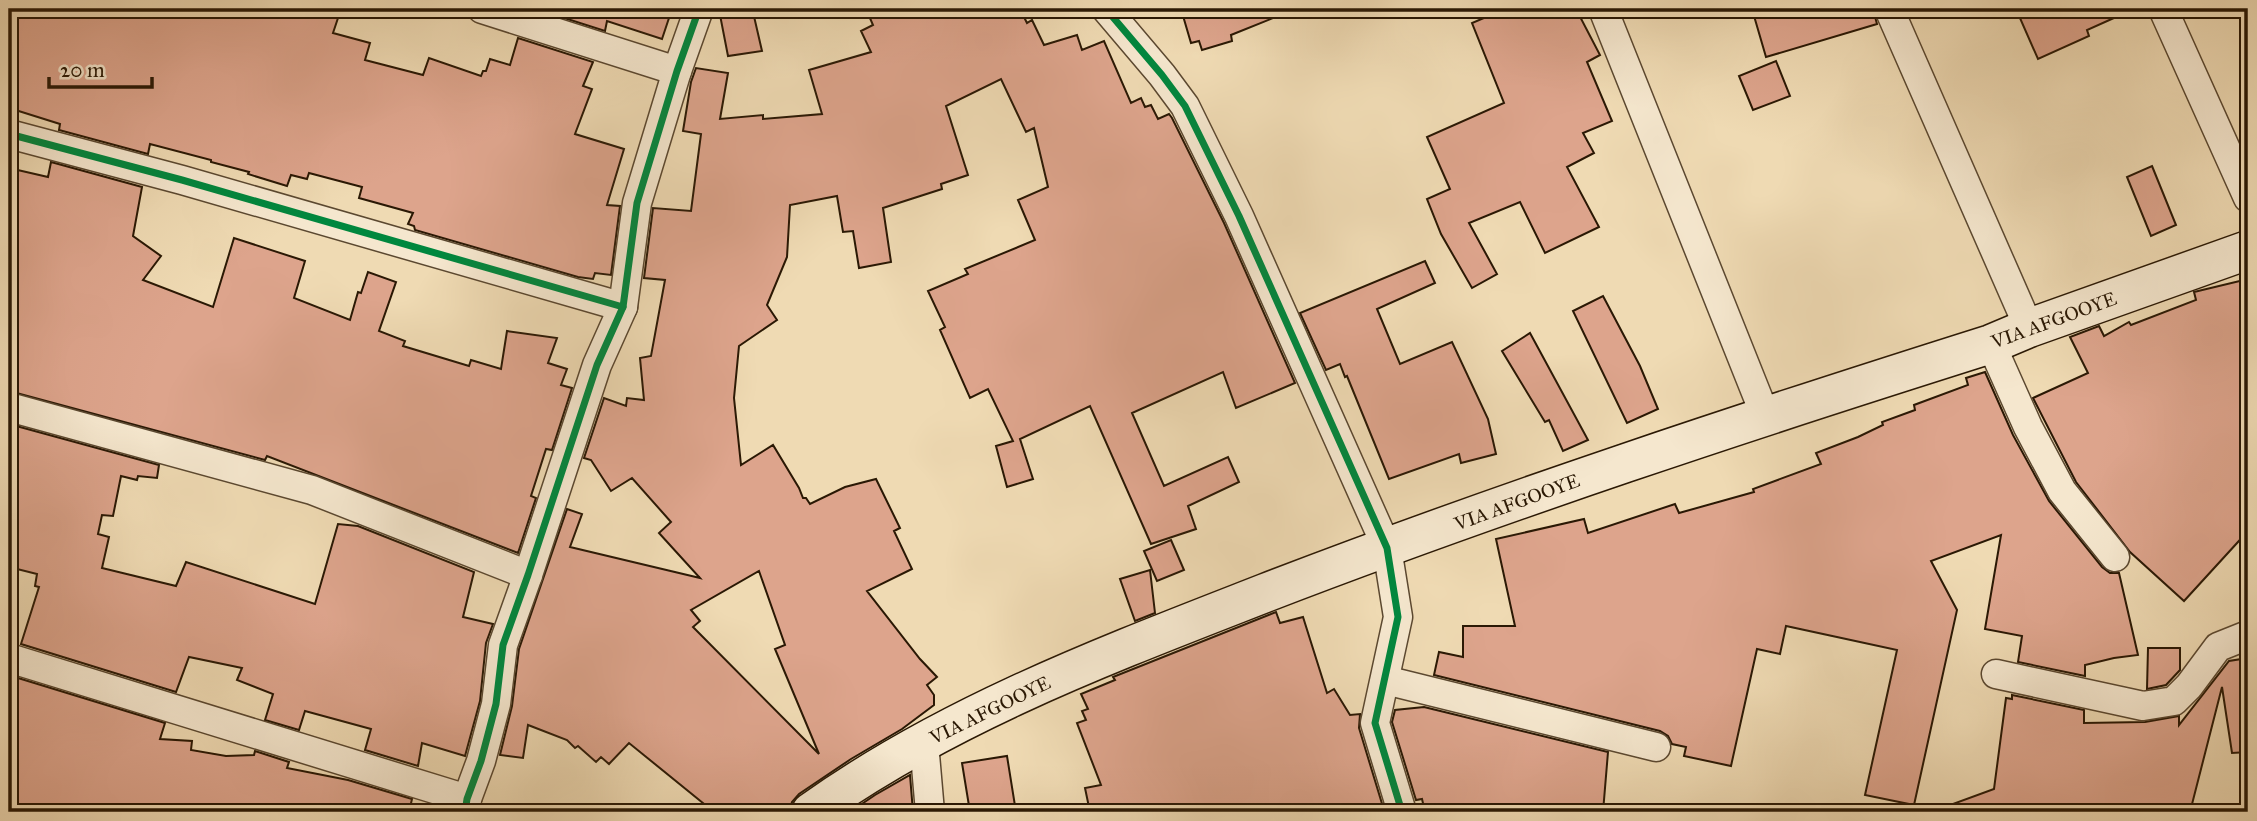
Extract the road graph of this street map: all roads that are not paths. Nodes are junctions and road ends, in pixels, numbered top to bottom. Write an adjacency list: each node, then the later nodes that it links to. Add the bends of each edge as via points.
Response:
1 (482, 9): 7 (street)
2 (699, 9): 7 (street)
3 (1105, 9): 16 (street, via 1185,106)
4 (1603, 9): 15 (street)
5 (1889, 9): 12 (street)
6 (2162, 9): 9 (street)
7 (677, 71): 11 (street, via 637,203)
8 (9, 134): 11 (street)
9 (2248, 198)
10 (2248, 250): 12 (main road, VIA AFGOOYE)
11 (623, 307): 18 (street, via 597,365)
12 (2029, 328): 13 (main road, VIA AFGOOYE)
13 (1991, 344): 15 (main road, VIA AFGOOYE); 17 (street, via 2062,491)
14 (9, 407): 18 (street, via 312,490)
15 (1765, 415): 16 (main road, VIA AFGOOYE)
16 (1387, 548): 22 (street, via 1398,617); 23 (main road, VIA AFGOOYE, via 1027,689)
17 (2115, 557)
18 (528, 575): 25 (street, via 503,645 496,704)
19 (2248, 635): 21 (street, via 2218,647 2175,701 2143,706)
20 (9, 658): 25 (street)
21 (1996, 674)
22 (1385, 680): 24 (street); 28 (street, via 1375,723)
23 (924, 743): 26 (main road, VIA AFGOOYE); 27 (street)
24 (1657, 747)
25 (466, 806)
26 (811, 812)
27 (930, 812)
28 (1402, 812)

